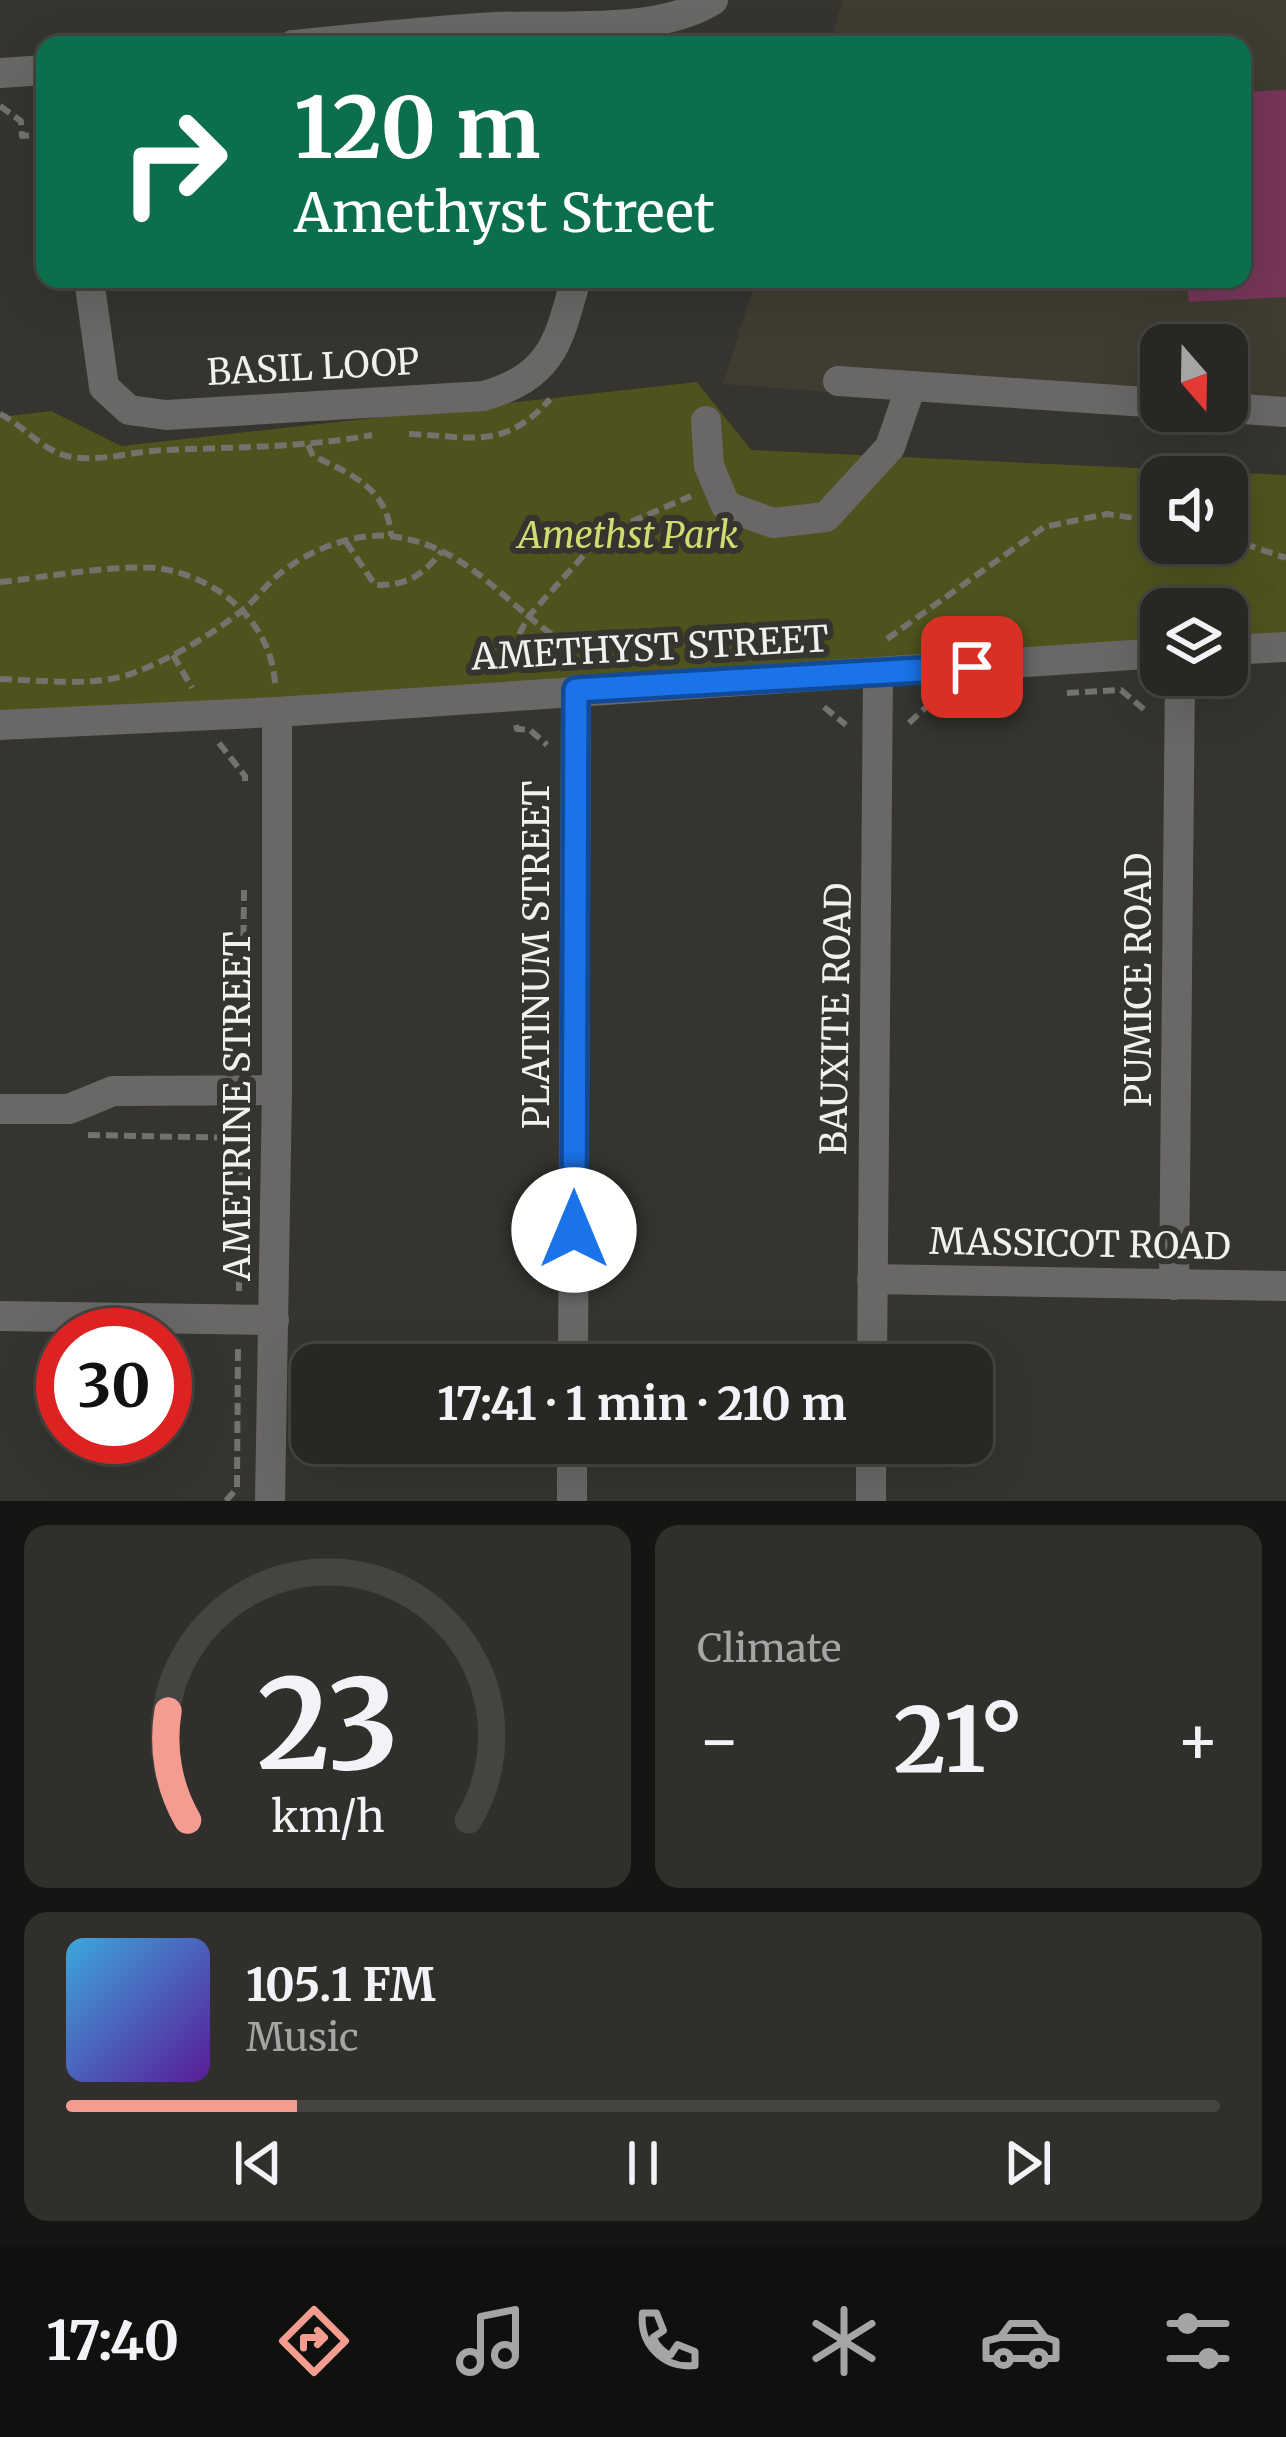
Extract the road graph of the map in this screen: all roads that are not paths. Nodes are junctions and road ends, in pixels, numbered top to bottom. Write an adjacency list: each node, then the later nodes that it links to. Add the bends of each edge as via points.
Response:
1 (713, 0): 2 (street, via 691,14)
2 (589, 34): 3 (street)
3 (379, 36)
4 (36, 71): 5 (street)
5 (0, 74)
6 (90, 288): 7 (street, BASIL LOOP, via 104,387 129,410 166,415 512,388 540,369 559,342)
7 (574, 288)
8 (838, 381): 9 (street)
9 (911, 386): 10 (street); 13 (street, via 890,447 826,517 773,523 726,506 709,466)
10 (1140, 402)
11 (1248, 409): 12 (street)
12 (1286, 412)
13 (706, 421)
14 (1286, 647): 15 (street)
15 (1248, 649)
16 (1140, 654): 17 (street, AMETHYST STREET)
17 (877, 661): 18 (street, AMETHYST STREET); 24 (street, BAUXITE ROAD)
18 (576, 690): 20 (street, AMETHYST STREET); 29 (street, PLATINUM STREET)
19 (1180, 696): 25 (street, PUMICE ROAD)
20 (277, 712): 21 (street, AMETHYST STREET); 22 (street, AMETRINE STREET)
21 (0, 725)
22 (277, 1090): 23 (street, via 113,1091 69,1109); 28 (street, AMETRINE STREET)
23 (0, 1109)
24 (872, 1279): 25 (street, MASSICOT ROAD); 30 (street, BAUXITE ROAD)
25 (1174, 1285): 26 (street, MASSICOT ROAD)
26 (1286, 1286)
27 (0, 1316): 28 (street)
28 (274, 1320): 33 (street, AMETRINE STREET)
29 (573, 1344)
30 (872, 1344)
31 (572, 1464): 34 (street)
32 (871, 1464): 35 (street)
33 (270, 1501)
34 (572, 1501)
35 (871, 1501)

